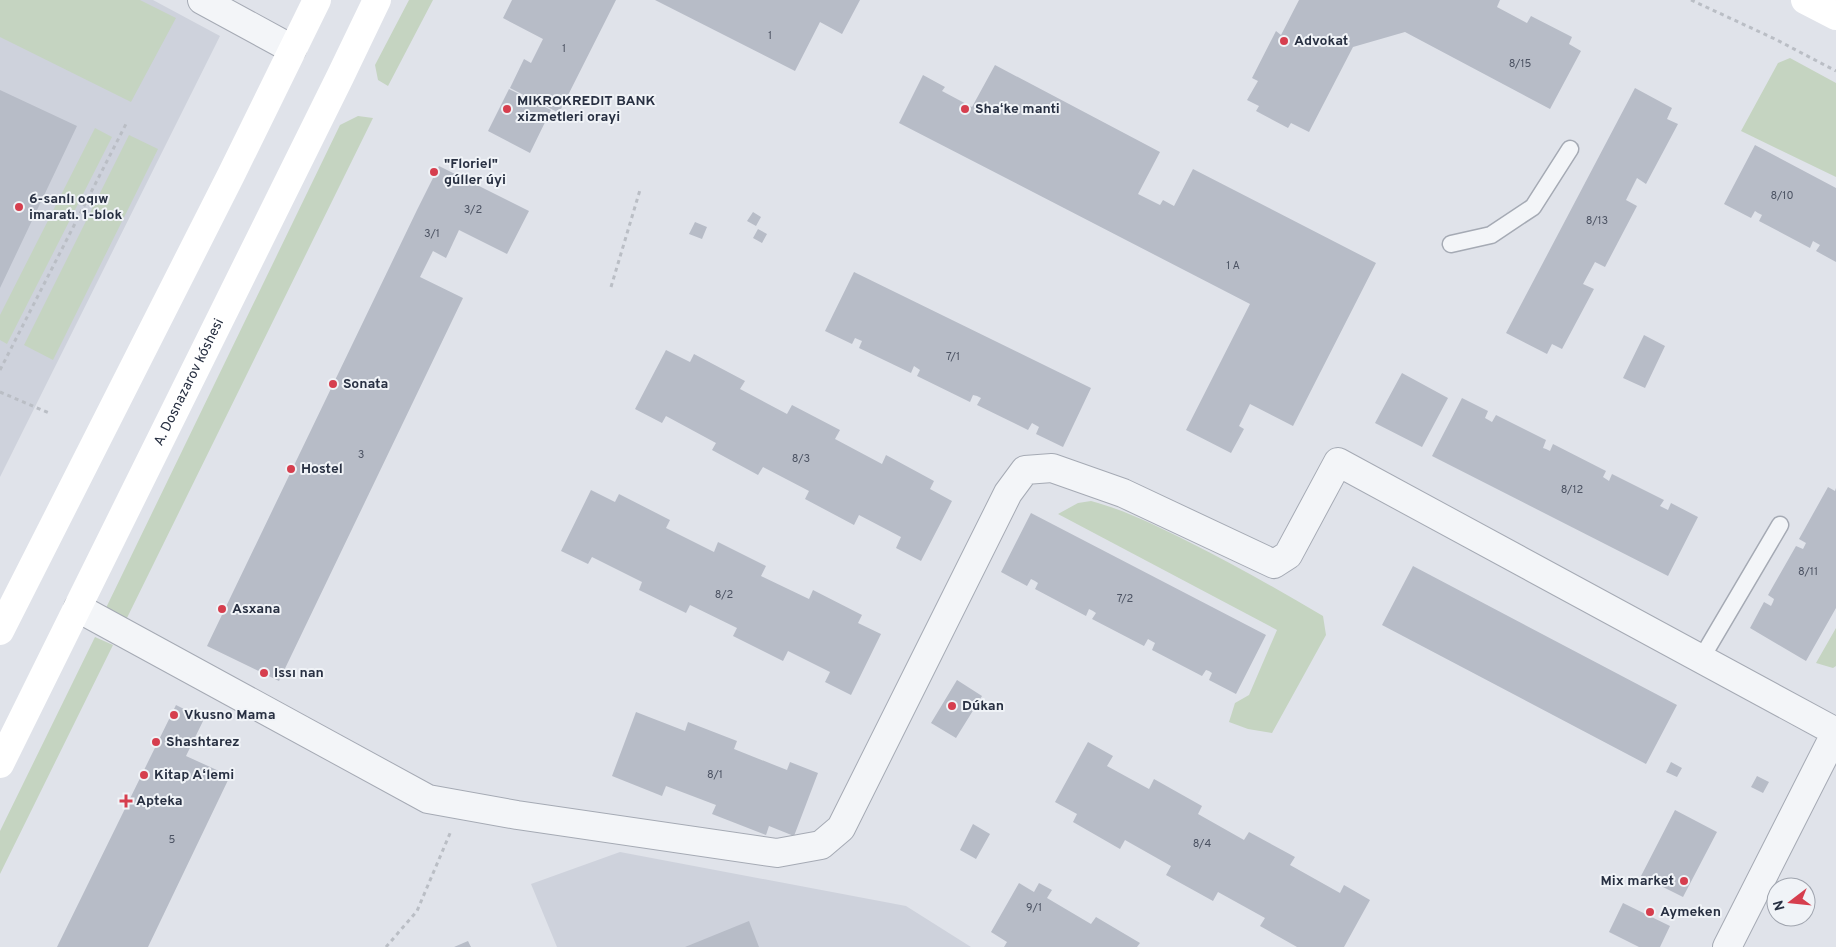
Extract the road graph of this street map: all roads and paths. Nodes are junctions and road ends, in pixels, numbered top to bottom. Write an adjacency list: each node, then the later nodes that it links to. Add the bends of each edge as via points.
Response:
1 (202, 0): 7 (street)
2 (317, 0): 7 (main road)
3 (377, 0): 18 (main road, A. Dosnazarov kóshesi)
4 (1691, 0): 8 (path)
5 (1805, 0): 6 (main road)
6 (1836, 16)
7 (292, 49): 19 (main road)
8 (1836, 70)
9 (126, 122): 14 (path)
10 (1570, 149): 12 (lane, via 1533,207 1491,234)
11 (640, 190): 13 (path)
12 (1451, 244)
13 (611, 287)
14 (0, 370)
15 (0, 392): 16 (path)
16 (49, 413)
17 (1780, 525): 20 (lane)
18 (78, 608): 22 (main road, A. Dosnazarov kóshesi); 23 (street, via 428,799)
19 (0, 631)
20 (1701, 659): 21 (street); 23 (street, via 1338,462 1288,555 1274,564 1123,493 1052,468 1025,470 1008,493 841,828 821,845 777,853)
21 (1836, 732): 25 (street)
22 (0, 764)
23 (463, 805): 24 (path, via 416,911)
24 (386, 947)
25 (1727, 947)

